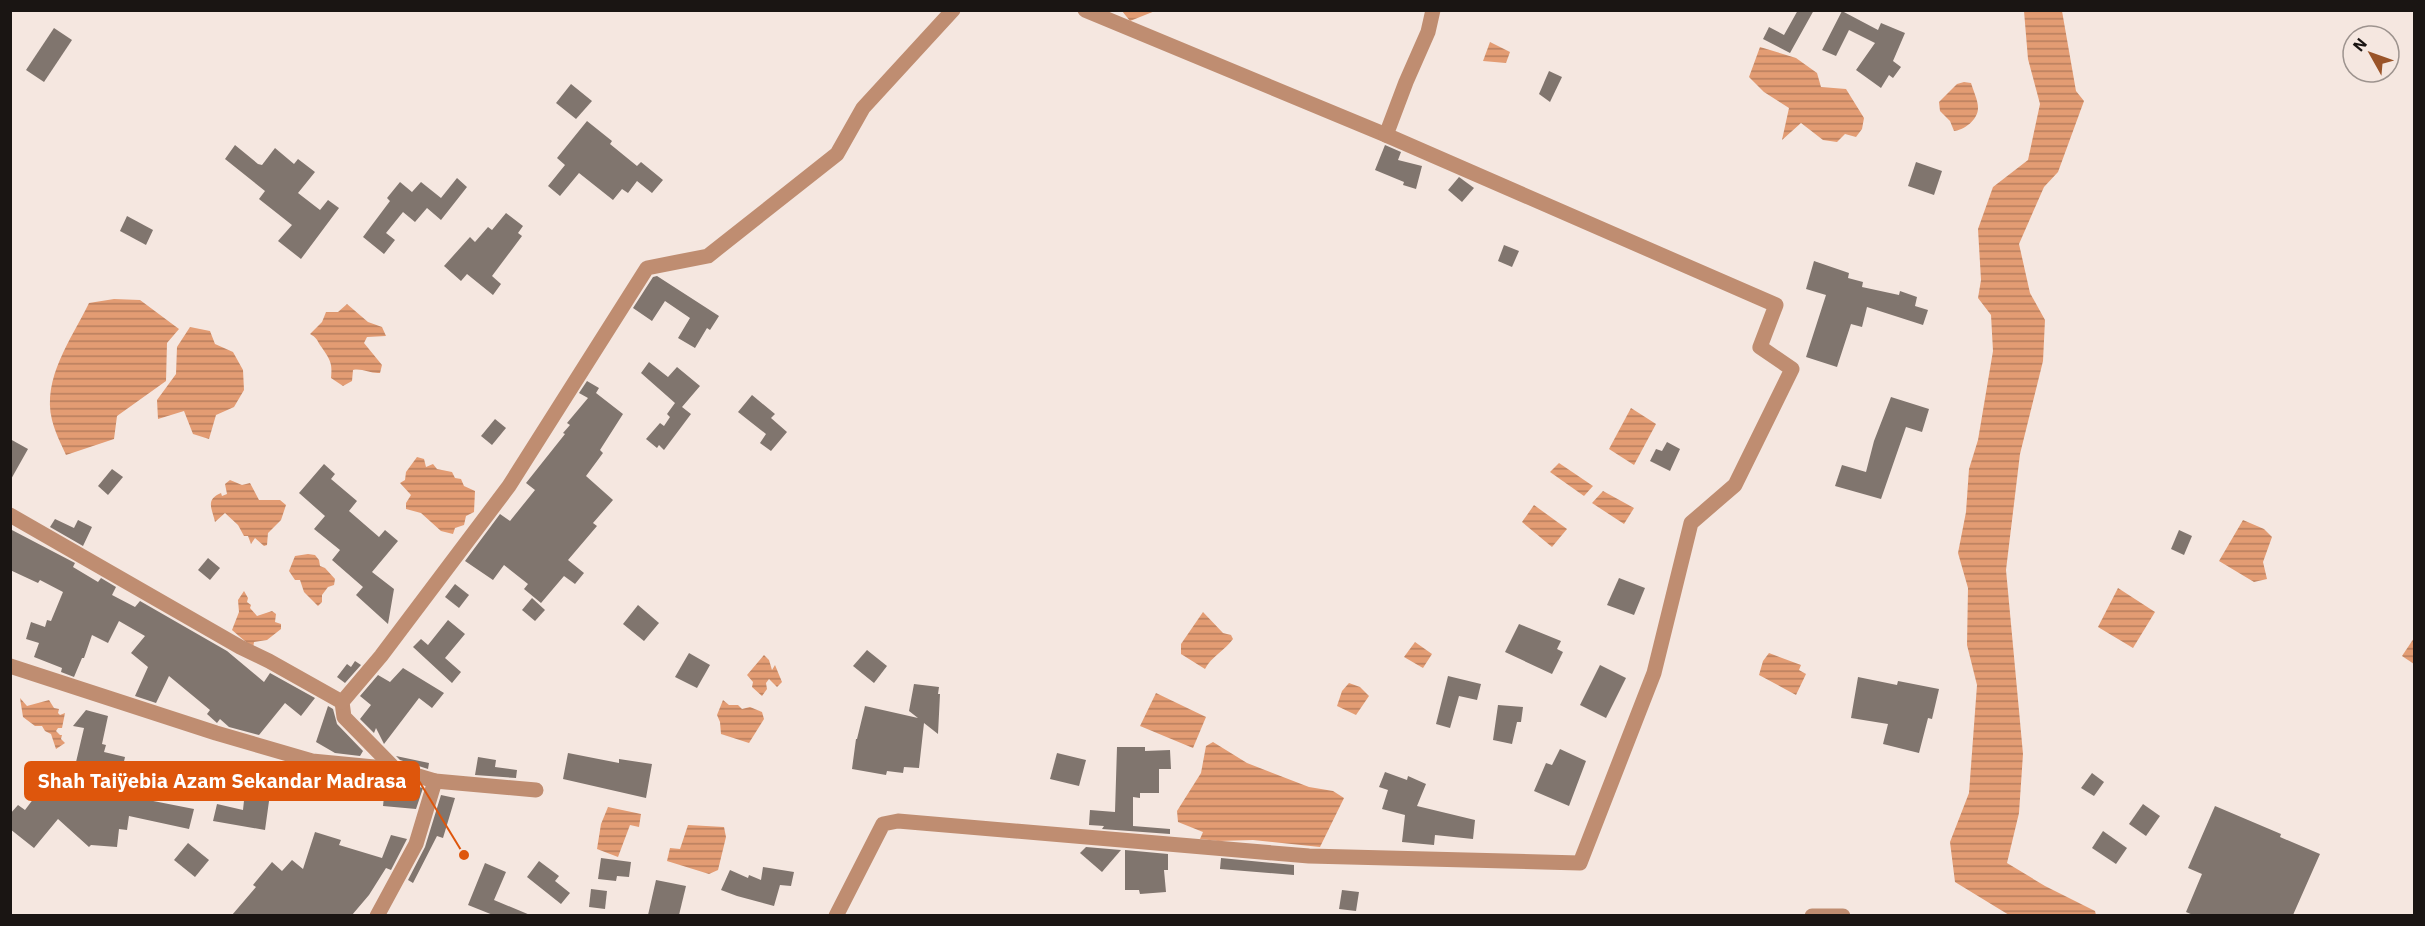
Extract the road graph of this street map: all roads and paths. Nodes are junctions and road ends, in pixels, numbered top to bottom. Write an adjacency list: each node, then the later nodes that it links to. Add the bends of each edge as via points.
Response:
1 (953, 10): 7 (street, via 863,108 837,154 708,256 647,268 509,486)
2 (1084, 10): 4 (street)
3 (1433, 10): 4 (street, via 1428,32)
4 (1386, 135): 12 (street, via 1776,305 1760,347 1792,369 1735,485 1691,523 1654,673 1580,863 1309,856 898,821 883,824)
5 (10, 515): 7 (street)
6 (10, 666): 8 (street, via 312,761)
7 (342, 702): 8 (street, via 344,717)
8 (394, 769): 9 (street)
9 (435, 780): 10 (street); 11 (street, via 416,844)
10 (536, 789)
11 (377, 915)
12 (836, 915)
13 (1812, 915): 14 (street)
14 (1843, 915)

